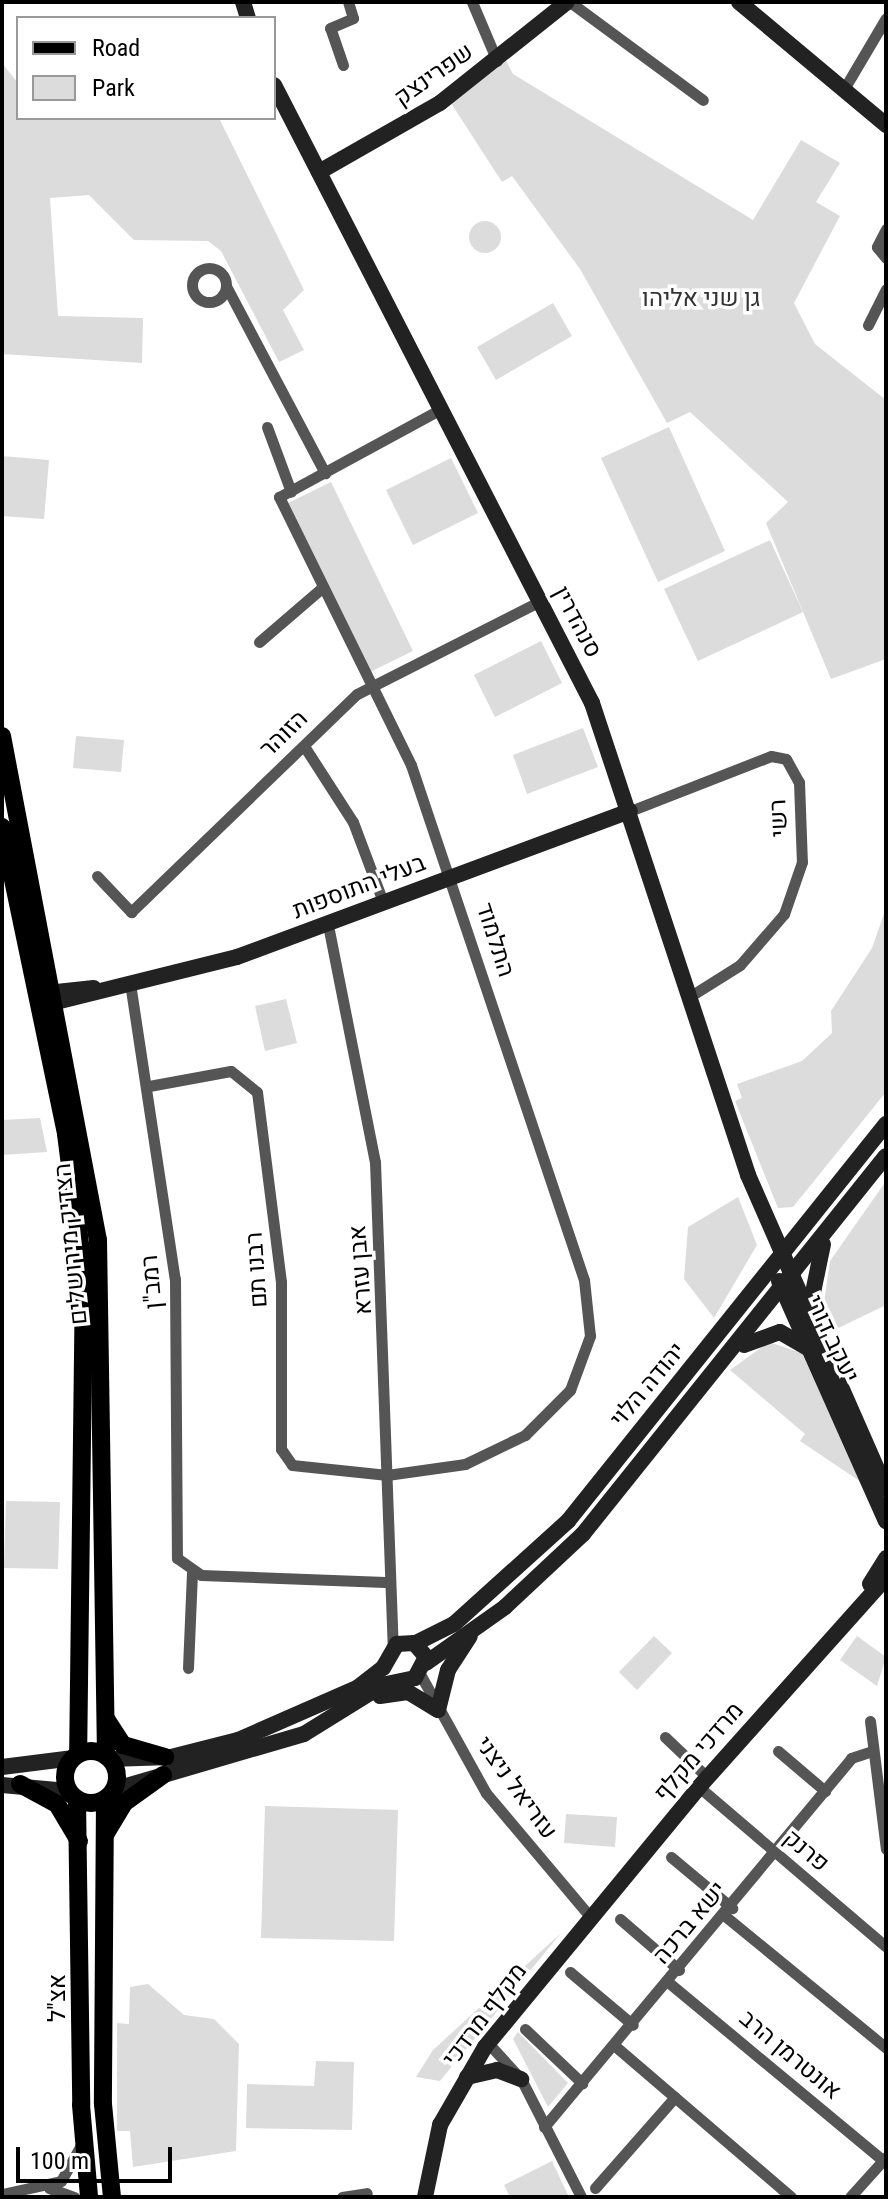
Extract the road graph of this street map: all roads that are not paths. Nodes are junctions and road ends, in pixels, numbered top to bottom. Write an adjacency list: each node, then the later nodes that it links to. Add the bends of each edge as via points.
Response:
1 (348, 2): 7 (street, via 353,18 330,28)
2 (472, 2): 6 (street)
3 (569, 2): 6 (street, שפרינצק); 10 (street)
4 (739, 2): 9 (street)
5 (886, 18): 9 (street)
6 (497, 61): 12 (street, שפרינצק, via 419,117)
7 (343, 65)
8 (276, 89): 12 (street, סנהדרין)
9 (844, 89): 11 (street)
10 (703, 100)
11 (886, 125)
12 (319, 172): 18 (street, סנהדרין)
13 (886, 229): 14 (street, via 877,247)
14 (886, 258)
15 (226, 286): 20 (street)
16 (886, 289): 17 (street)
17 (868, 325)
18 (441, 409): 20 (street); 23 (street, סנהדרין)
19 (267, 427): 21 (street)
20 (325, 473): 21 (street)
21 (291, 492): 22 (street, התלמוד, via 279,497)
22 (323, 587): 24 (street); 25 (street, התלמוד)
23 (538, 602): 25 (street, הזוהר); 28 (street, סנהדרין, via 592,703)
24 (259, 642)
25 (370, 685): 27 (street, הזוהר); 31 (street, התלמוד, via 411,765)
26 (2, 736): 36 (main road, הצדיק מירושלים)
27 (304, 746): 30 (street, הזוהר, via 131,912); 32 (street, via 353,822)
28 (630, 811): 31 (street, בעלי התוספות); 35 (street, סנהדרין); 35 (street, רשי, via 771,756 786,759 799,782 802,862 784,914 740,965)
29 (2, 827): 36 (main road, הצדיק מירושלים)
30 (97, 876)
31 (452, 877): 32 (street, בעלי התוספות); 48 (street, התלמוד, via 584,1280 590,1336 570,1390 525,1435 465,1464)
32 (383, 902): 33 (street, בעלי התוספות)
33 (328, 925): 34 (street, בעלי התוספות, via 237,957); 48 (street, אבן עזרא, via 375,1162)
34 (130, 983): 36 (street, בעלי התוספות); 37 (street, רמב"ן)
35 (689, 997): 41 (street, סנהדרין)
36 (48, 999): 64 (main road, הצדיק מירושלים, via 92,1187 104,1315); 71 (main road, הצדיק מירושלים, via 87,1316)
37 (149, 1086): 48 (street, רבנו תם, via 231,1071 257,1092 281,1282 281,1449 292,1465 311,1470); 52 (street, רמב"ן, via 179,1343 175,1549)
38 (886, 1124): 40 (street, יהודה הלוי)
39 (886, 1156): 42 (street, יהודה הלוי)
40 (816, 1212): 41 (street, via 787,1226); 43 (street, יהודה הלוי)
41 (764, 1213): 43 (street, סנהדרין)
42 (831, 1226): 44 (street, יהודה הלוי); 45 (street, via 810,1282)
43 (779, 1259): 44 (street, יעקב דורי); 59 (street, יהודה הלוי, via 568,1521 454,1624)
44 (787, 1282): 45 (street, יעקב דורי); 46 (street, יעקב דורי); 47 (street, יהודה הלוי)
45 (814, 1324): 49 (street, יעקב דורי)
46 (813, 1354): 47 (street, via 795,1338 772,1332); 50 (street, יעקב דורי)
47 (729, 1356): 58 (street, יהודה הלוי, via 583,1534)
48 (387, 1475): 54 (street, אבן עזרא)
49 (886, 1489)
50 (886, 1521)
51 (886, 1558): 56 (street, מרדכי מקלף)
52 (192, 1573): 54 (street); 61 (street, רמב"ן)
53 (886, 1578): 56 (street, מרדכי מקלף)
54 (385, 1582): 57 (street, אבן עזרא)
55 (886, 1592): 56 (street)
56 (852, 1614): 75 (street, מרדכי מקלף)
57 (388, 1618): 59 (street); 60 (street, אבן עזרא)
58 (475, 1629): 62 (street, יהודה הלוי); 66 (street, via 448,1670)
59 (414, 1643): 60 (street, יהודה הלוי); 62 (street)
60 (390, 1653): 63 (street); 73 (street, via 372,1679 301,1714)
61 (188, 1668)
62 (423, 1669): 63 (street, יהודה הלוי); 66 (street, עזריאל ניצני)
63 (402, 1679): 65 (street)
64 (101, 1698): 72 (main road, הצדיק מירושלים); 73 (main road, via 115,1739)
65 (352, 1707): 66 (street, via 408,1692); 73 (street, via 273,1747)
66 (438, 1710): 86 (street, עזריאל ניצני, via 486,1793)
67 (870, 1721): 70 (street)
68 (665, 1737): 75 (street, פרנק)
69 (778, 1751): 77 (street)
70 (870, 1752): 77 (street, ישא ברכה, via 851,1758); 81 (street)
71 (76, 1756): 72 (main road); 74 (street); 78 (main road, הצדיק מירושלים)
72 (107, 1757): 73 (street); 79 (main road, הצדיק מירושלים)
73 (164, 1766): 79 (street); 80 (main road, via 124,1803)
74 (2, 1767)
75 (704, 1782): 83 (street, פרנק); 86 (street, מרדכי מקלף)
76 (11, 1785): 78 (street); 82 (main road, via 57,1804)
77 (825, 1791): 83 (street, ישא ברכה)
78 (73, 1795): 79 (main road); 82 (main road, אצ"ל)
79 (109, 1795): 80 (main road, אצ"ל)
80 (105, 1835): 110 (main road, אצ"ל, via 103,2104)
81 (886, 1849)
82 (83, 1852): 102 (main road, אצ"ל)
83 (775, 1854): 85 (street, ישא ברכה); 88 (street, פרנק)
84 (671, 1857): 85 (street)
85 (728, 1912): 89 (street, ישא ברכה); 96 (street)
86 (592, 1919): 94 (street, מקלף מרדכי)
87 (620, 1919): 89 (street)
88 (886, 1945)
89 (679, 1970): 91 (street, ישא ברכה)
90 (570, 1972): 92 (street)
91 (668, 1982): 92 (street, ישא ברכה); 103 (street, אונטרמן הרב)
92 (633, 2025): 95 (street, ישא ברכה)
93 (525, 2029): 99 (street)
94 (488, 2043): 97 (street, מקלף מרדכי); 98 (street)
95 (615, 2046): 99 (street, ישא ברכה); 100 (street)
96 (886, 2048)
97 (467, 2077): 98 (street, via 497,2070); 112 (street, מקלף מרדכי, via 440,2125)
98 (521, 2079): 101 (street)
99 (582, 2083): 101 (street, ישא ברכה)
100 (675, 2097): 105 (street); 114 (street)
101 (544, 2127): 113 (street)
102 (83, 2141): 104 (street, via 73,2171); 109 (main road, אצ"ל)
103 (885, 2161): 115 (street)
104 (49, 2188): 107 (street); 108 (street)
105 (595, 2188)
106 (367, 2193): 111 (street)
107 (2, 2194)
108 (74, 2197)
109 (89, 2197)
110 (112, 2197)
111 (342, 2197)
112 (425, 2197)
113 (581, 2197)
114 (791, 2197)
115 (850, 2197)

